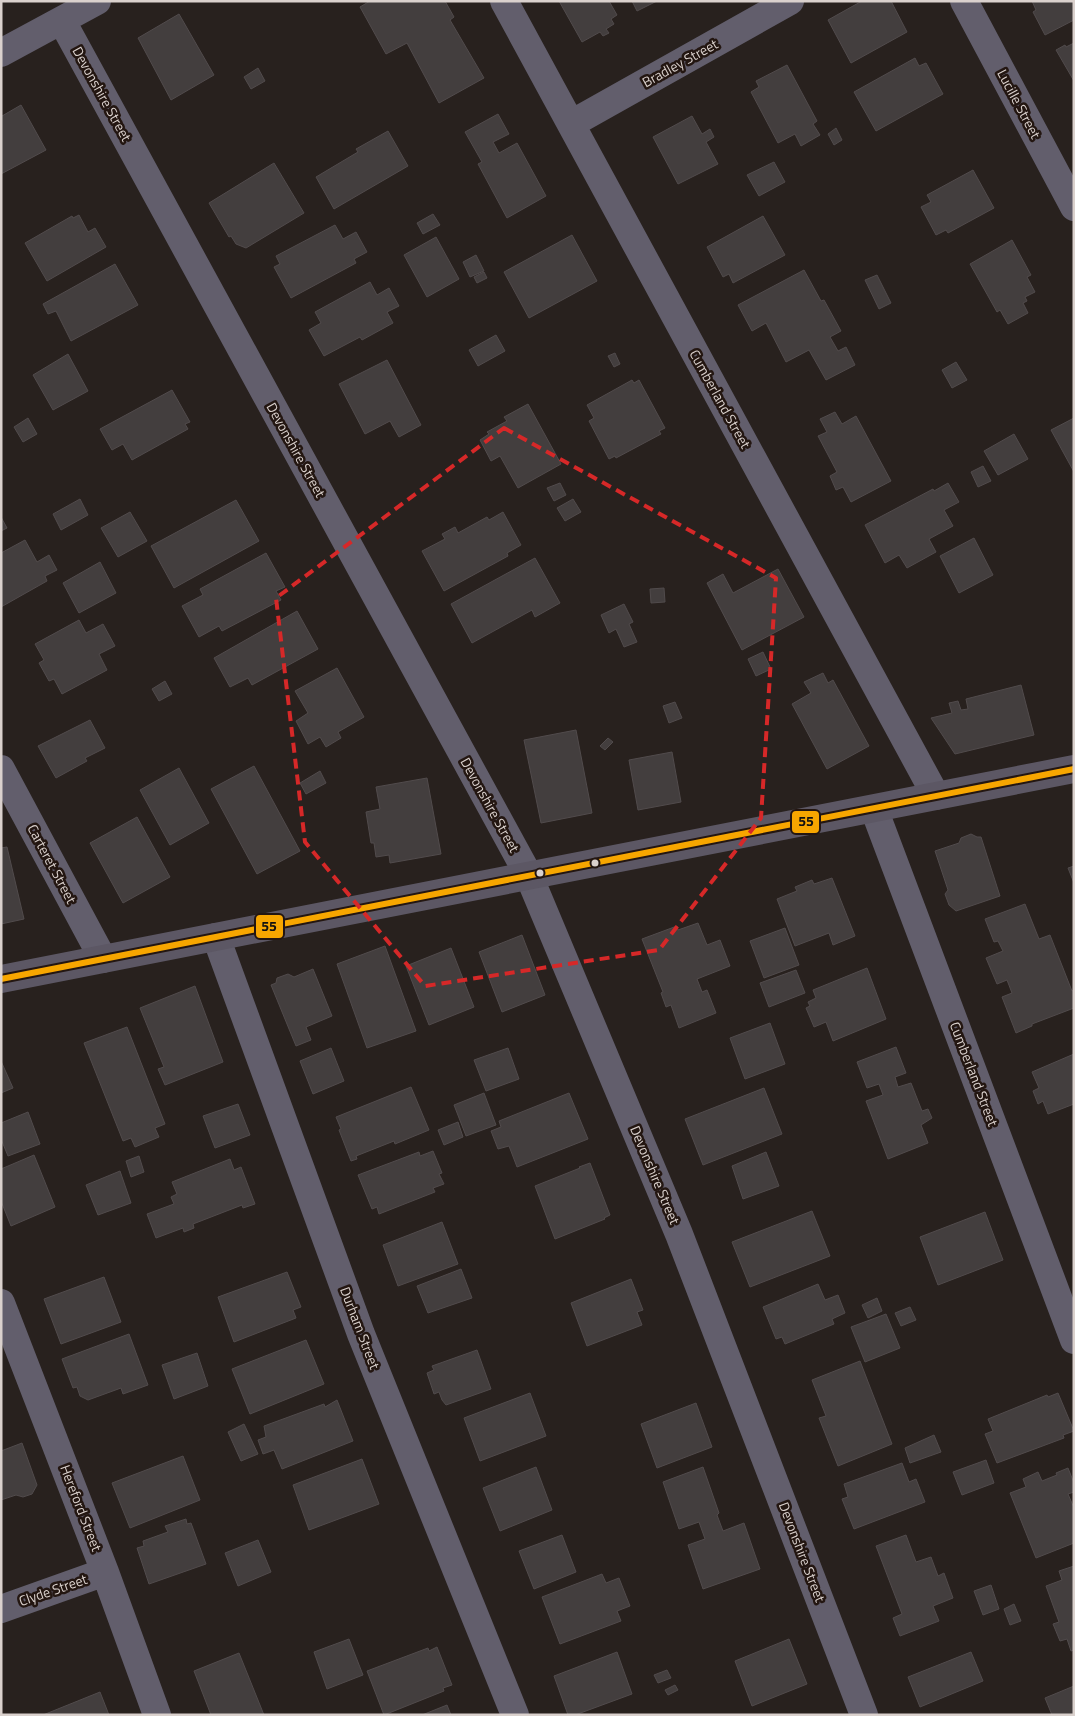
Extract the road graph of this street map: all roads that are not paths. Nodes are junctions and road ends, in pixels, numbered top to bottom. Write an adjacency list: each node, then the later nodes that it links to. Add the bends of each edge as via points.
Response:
1 (97, 1): 5 (street)
2 (504, 1): 7 (street, Cumberland Street)
3 (790, 1): 7 (street, Bradley Street)
4 (964, 1): 8 (street, Lucille Street)
5 (62, 20): 6 (street); 13 (street, Devonshire Street)
6 (1, 53)
7 (571, 124): 11 (street, Cumberland Street)
8 (1074, 207)
9 (1, 769): 15 (street, Carteret Street)
10 (1074, 770): 11 (main road)
11 (936, 796): 12 (main road)
12 (874, 809): 13 (main road); 18 (street, Cumberland Street)
13 (529, 876): 14 (main road); 23 (street, Devonshire Street, via 679,1234)
14 (216, 937): 15 (main road); 22 (street, Durham Street, via 361,1334)
15 (103, 959): 16 (main road)
16 (1, 979)
17 (1, 1303): 19 (street, Hereford Street)
18 (1074, 1340)
19 (105, 1572): 20 (street, Clyde Street); 21 (street, Hereford Street)
20 (1, 1609)
21 (157, 1715)
22 (515, 1715)
23 (864, 1715)

